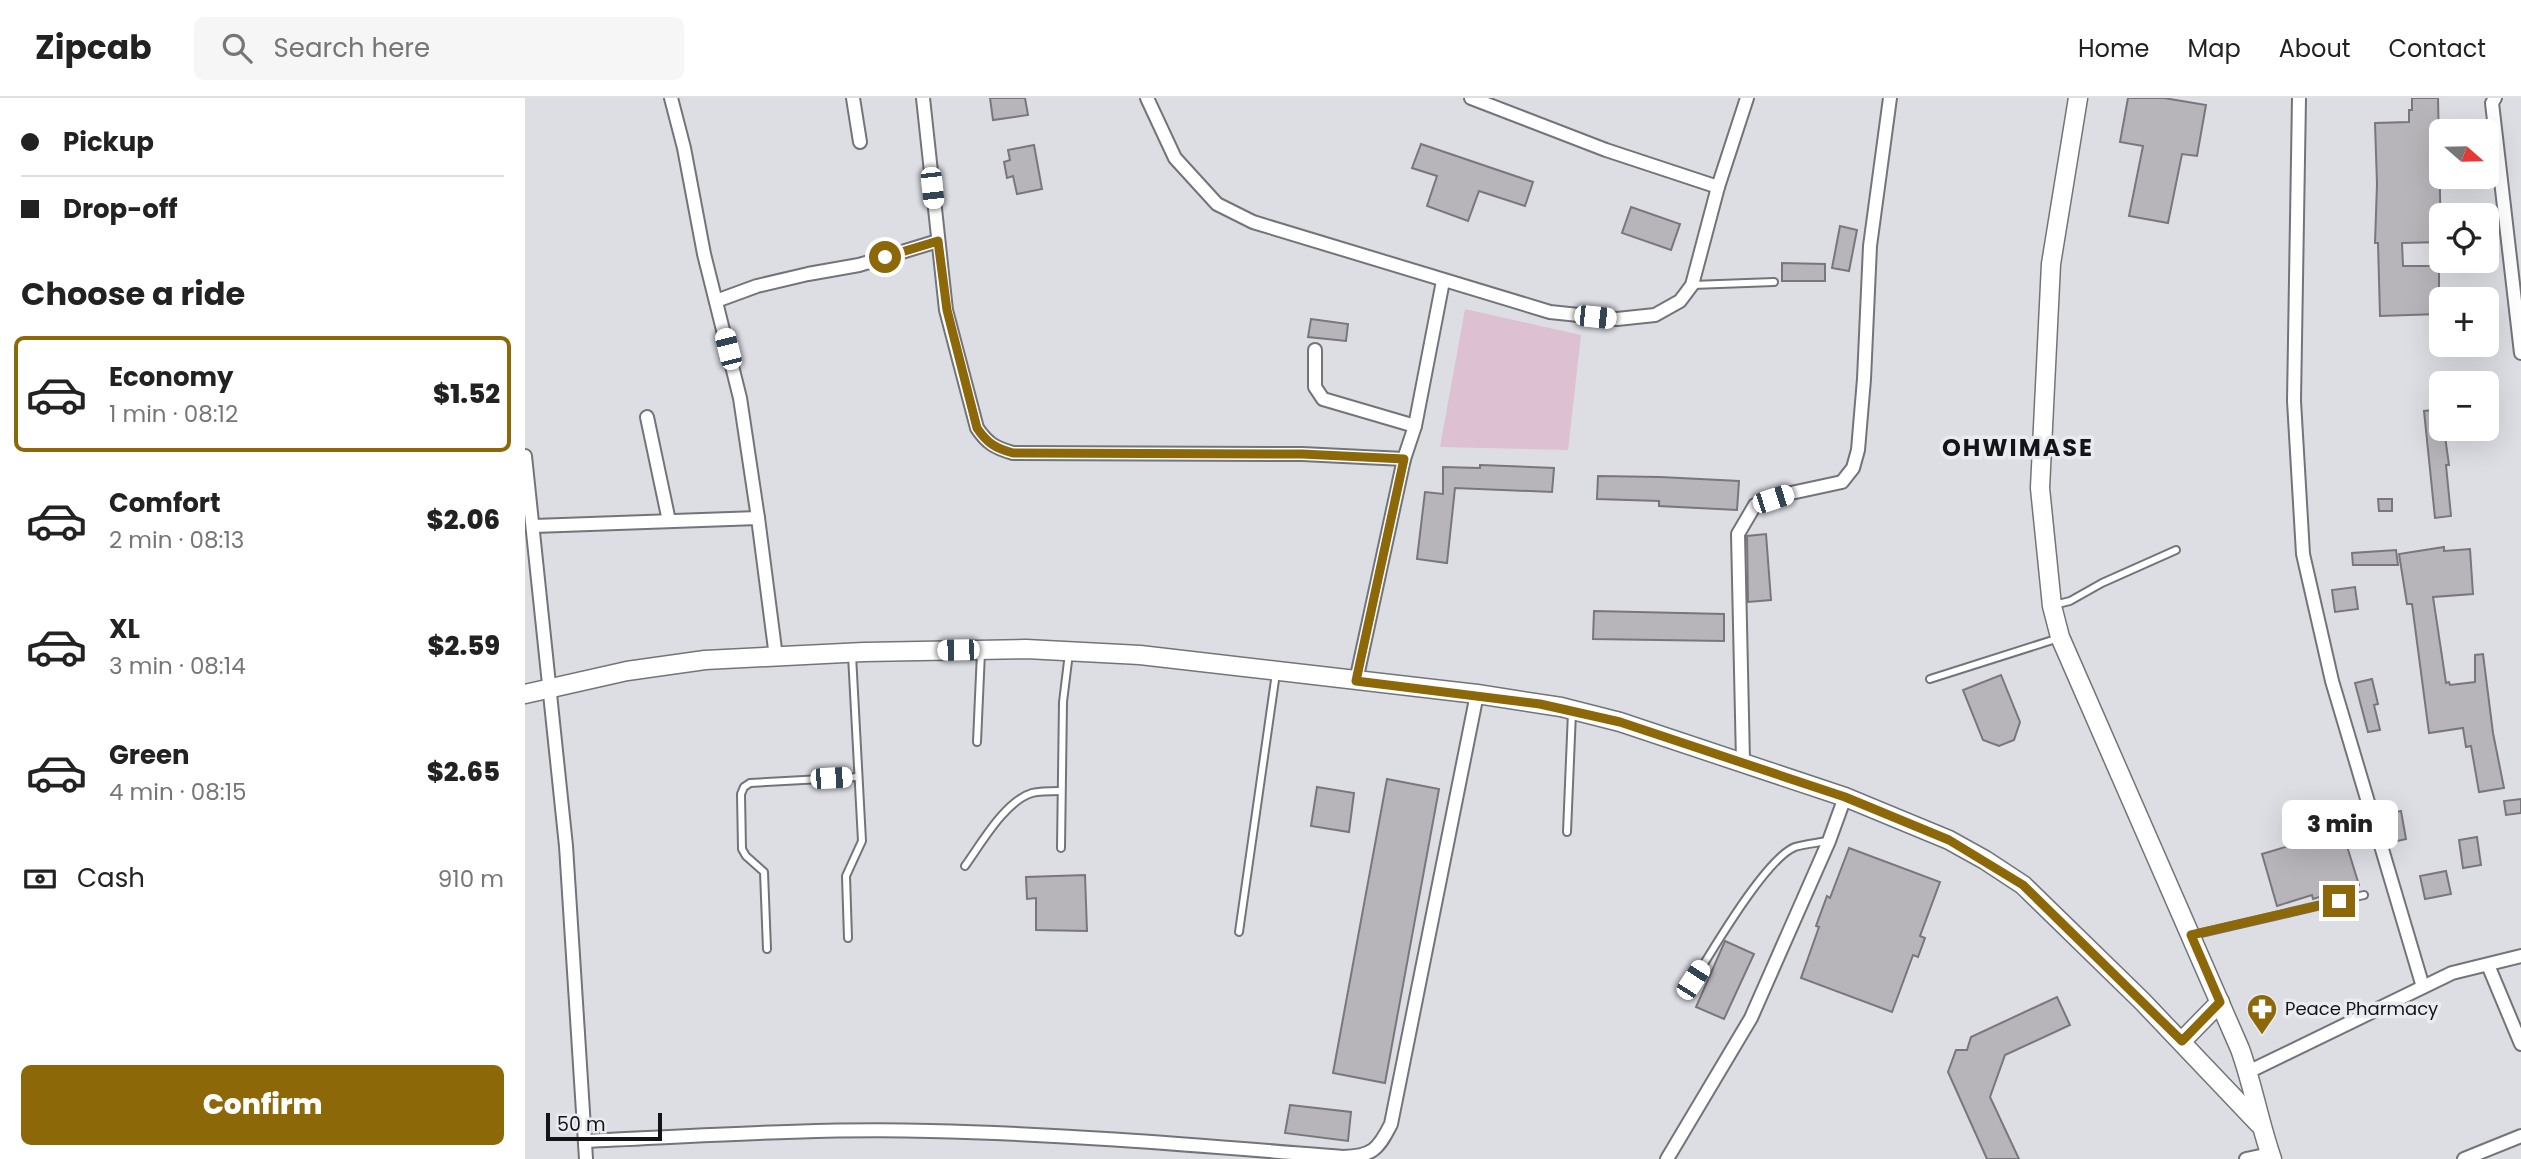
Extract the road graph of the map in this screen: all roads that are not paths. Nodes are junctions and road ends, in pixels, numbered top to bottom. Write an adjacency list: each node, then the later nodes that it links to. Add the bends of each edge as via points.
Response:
1 (671, 98): 17 (street)
2 (853, 98): 11 (street)
3 (923, 98): 13 (street)
4 (1147, 98): 14 (street, via 1175,158 1217,204 1253,222)
5 (1471, 98): 12 (street)
6 (1747, 98): 12 (street)
7 (1889, 98): 42 (street, via 1870,246 1864,379 1853,468 1842,482 1755,505 1738,534)
8 (2078, 98): 28 (street, via 2051,264 2040,488)
9 (2299, 98): 58 (street, via 2294,401 2303,554 2332,681)
10 (2495, 98): 19 (street)
11 (860, 142)
12 (1718, 187): 16 (street)
13 (938, 241): 17 (street, via 859,265 757,286); 23 (street, via 947,310 977,428 986,442 998,449 1013,453)
14 (1443, 281): 16 (street, via 1551,312 1617,319 1655,315 1680,301); 21 (street)
15 (1775, 282): 16 (lane)
16 (1692, 285)
17 (716, 301): 24 (street, via 740,398)
18 (1315, 350): 21 (street, via 1315,387 1323,399)
19 (2521, 353)
20 (646, 418): 25 (street)
21 (1415, 426): 23 (street)
22 (525, 456): 26 (street)
23 (1404, 459): 36 (street)
24 (758, 518): 25 (street); 33 (street)
25 (669, 521): 26 (street)
26 (534, 526): 37 (street)
27 (2176, 550): 28 (lane)
28 (2052, 606): 29 (street)
29 (2060, 637): 35 (lane); 52 (street)
30 (981, 650): 31 (street); 32 (street); 41 (lane)
31 (1069, 651): 34 (street); 44 (lane)
32 (852, 653): 33 (street); 43 (lane)
33 (776, 657): 37 (street, via 662,665)
34 (1276, 671): 36 (street); 51 (lane)
35 (1930, 679)
36 (1356, 681): 39 (street)
37 (551, 687): 38 (street); 65 (street)
38 (525, 694)
39 (1477, 694): 40 (street); 65 (street, via 1391,1125 1375,1150 1343,1157 1078,1136 929,1131 805,1131)
40 (1572, 710): 42 (street); 46 (lane)
41 (977, 743)
42 (1743, 761): 45 (street)
43 (858, 777): 53 (lane, via 862,841 846,876); 54 (lane, via 744,787 743,849 764,872)
44 (1060, 791): 48 (lane); 49 (lane, via 1022,798 1003,815)
45 (1845, 797): 47 (street); 60 (street, via 1949,840 2023,885)
46 (1567, 832)
47 (1829, 841): 57 (lane, via 1785,853 1752,891); 68 (street, via 1751,1018)
48 (1061, 848)
49 (965, 866)
50 (2364, 895): 52 (lane)
51 (1239, 932)
52 (2191, 935): 59 (street)
53 (848, 938)
54 (767, 949)
55 (2521, 956): 56 (street)
56 (2488, 964): 58 (street); 61 (street)
57 (1693, 980)
58 (2423, 987): 62 (street)
59 (2220, 1002): 60 (street); 62 (street)
60 (2182, 1041): 63 (street)
61 (2521, 1044)
62 (2248, 1072): 63 (street)
63 (2259, 1124): 66 (street)
64 (2521, 1136): 70 (street)
65 (586, 1141): 67 (street)
66 (2271, 1156): 69 (street)
67 (586, 1159)
68 (1667, 1159)
69 (2246, 1159)
70 (2465, 1159)

